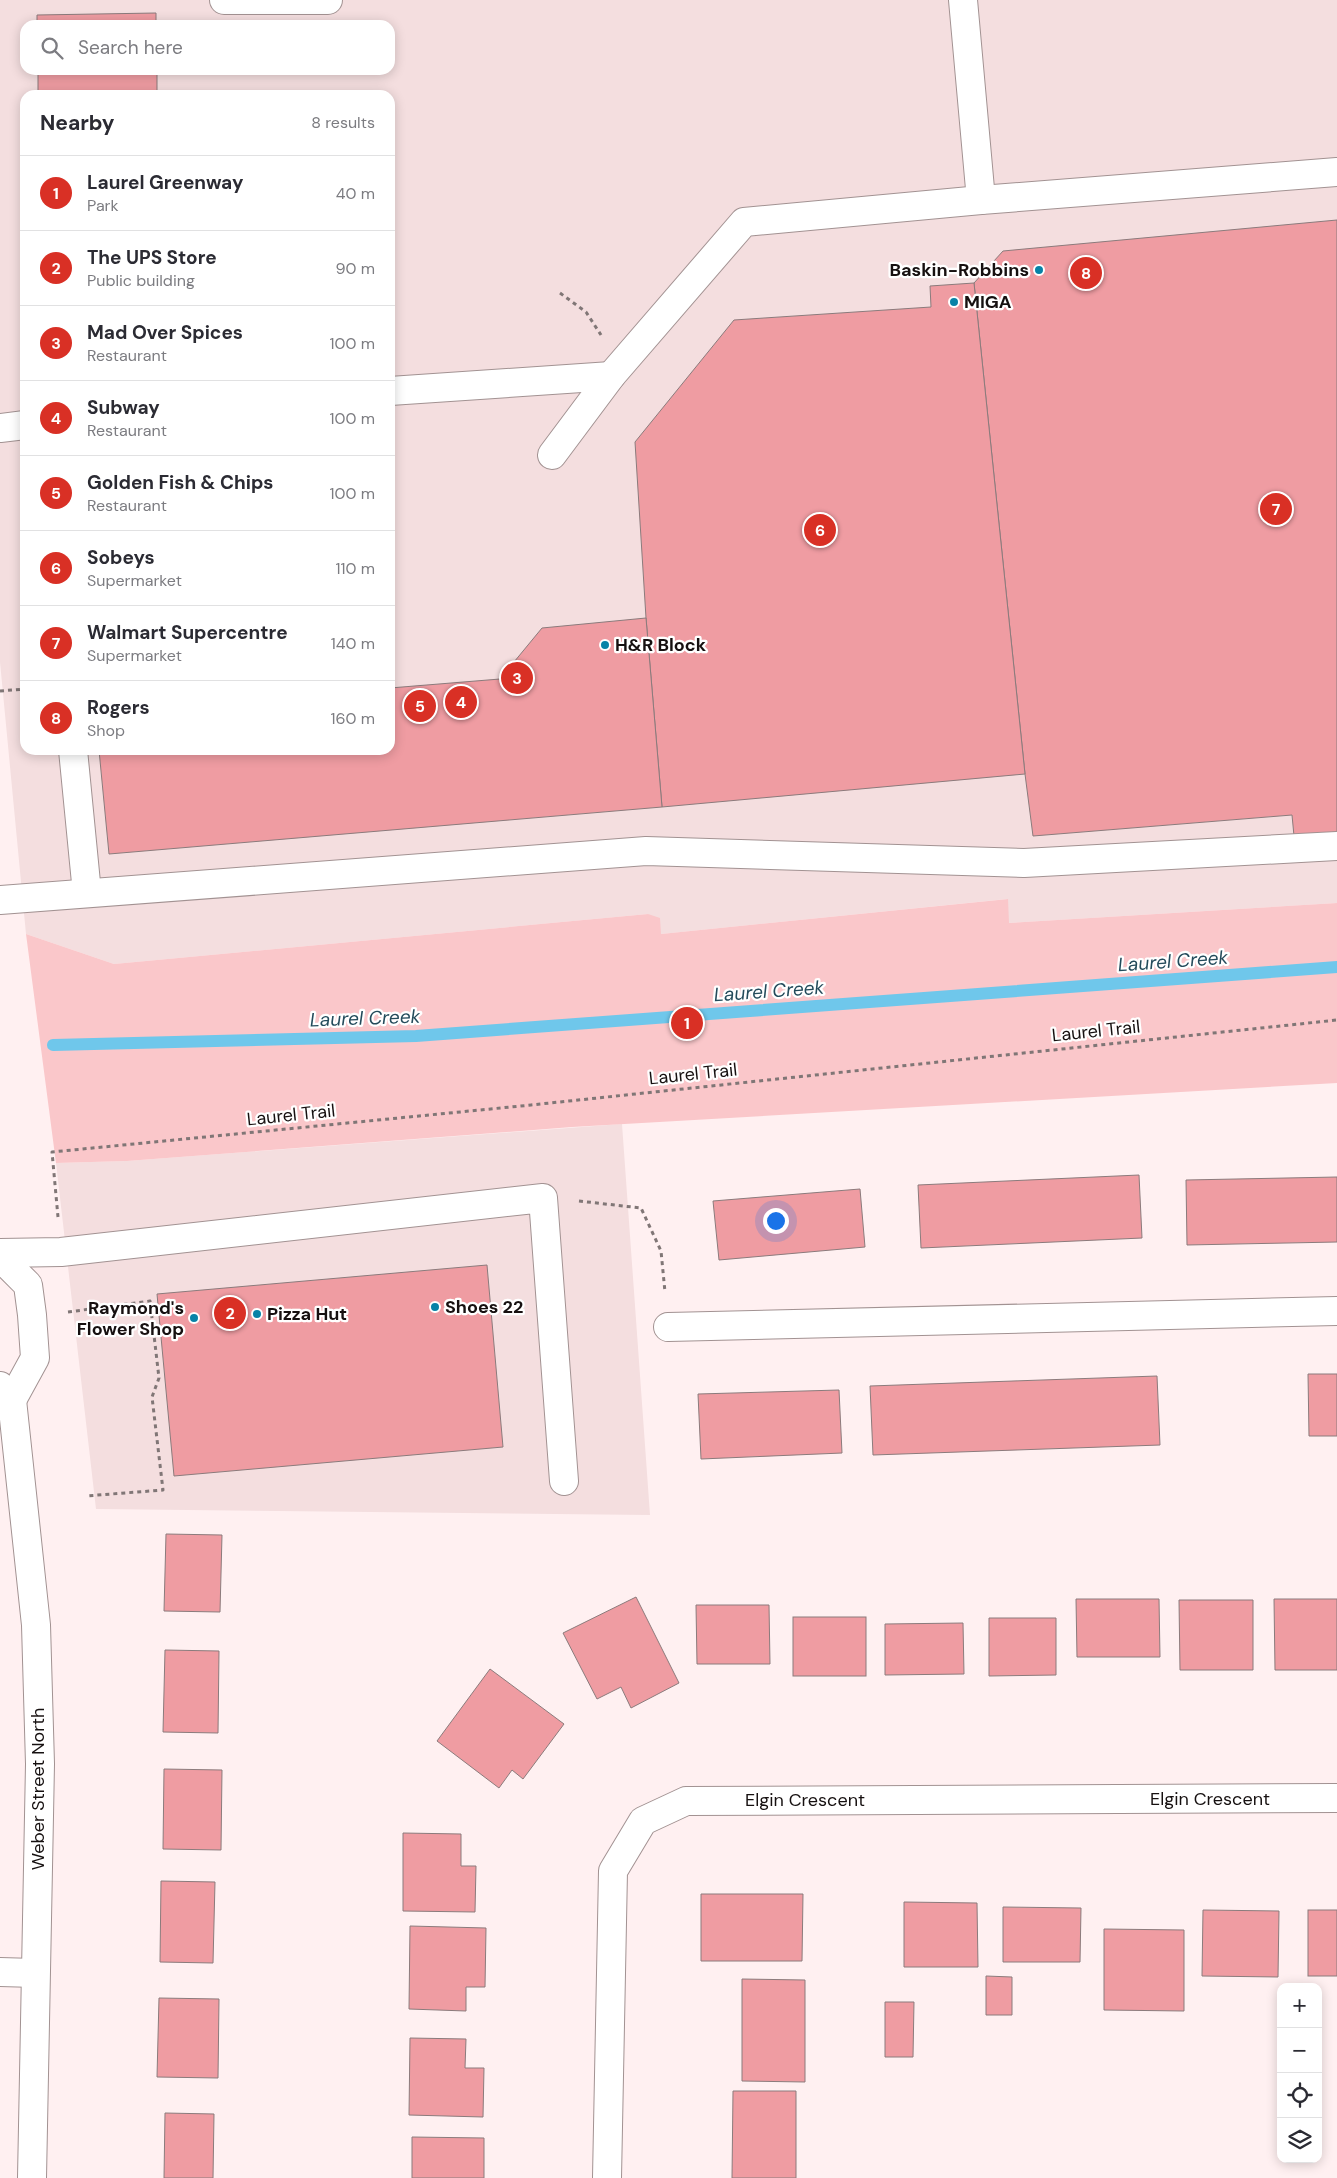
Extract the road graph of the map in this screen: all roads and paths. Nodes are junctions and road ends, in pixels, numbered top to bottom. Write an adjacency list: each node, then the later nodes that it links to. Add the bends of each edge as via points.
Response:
1 (224, 0): 2 (street)
2 (328, 0)
3 (963, 0): 5 (street)
4 (1337, 172): 5 (street)
5 (981, 200): 8 (street, via 744,222)
6 (560, 293): 7 (path, via 586,312)
7 (603, 339)
8 (612, 376): 9 (street); 12 (street)
9 (395, 391)
10 (20, 425): 11 (street)
11 (0, 428)
12 (552, 454)
13 (20, 689): 14 (path)
14 (0, 690)
15 (73, 755): 17 (street)
16 (1337, 846): 17 (street, via 1024,863 646,851)
17 (87, 893): 18 (street)
18 (0, 900)
19 (1337, 1020): 20 (path, Laurel Trail)
20 (52, 1152)
21 (543, 1198): 22 (street, via 61,1252); 26 (path, via 641,1208 661,1251); 29 (street)
22 (0, 1253)
23 (0, 1257): 27 (street, Weber Street North, via 28,1285 35,1358)
24 (1337, 1311): 26 (street)
25 (69, 1312): 30 (path, via 150,1301 159,1378 152,1397 163,1490)
26 (668, 1327)
27 (6, 1393): 28 (street, Weber Street North)
28 (8, 1431): 33 (street, Weber Street North, via 36,1625 40,1764)
29 (564, 1481)
30 (86, 1496)
31 (1337, 1798): 35 (street, Elgin Crescent, via 686,1801 643,1821 613,1871)
32 (0, 1972): 33 (street)
33 (36, 1973): 34 (street, Weber Street North)
34 (32, 2178)
35 (606, 2178)

